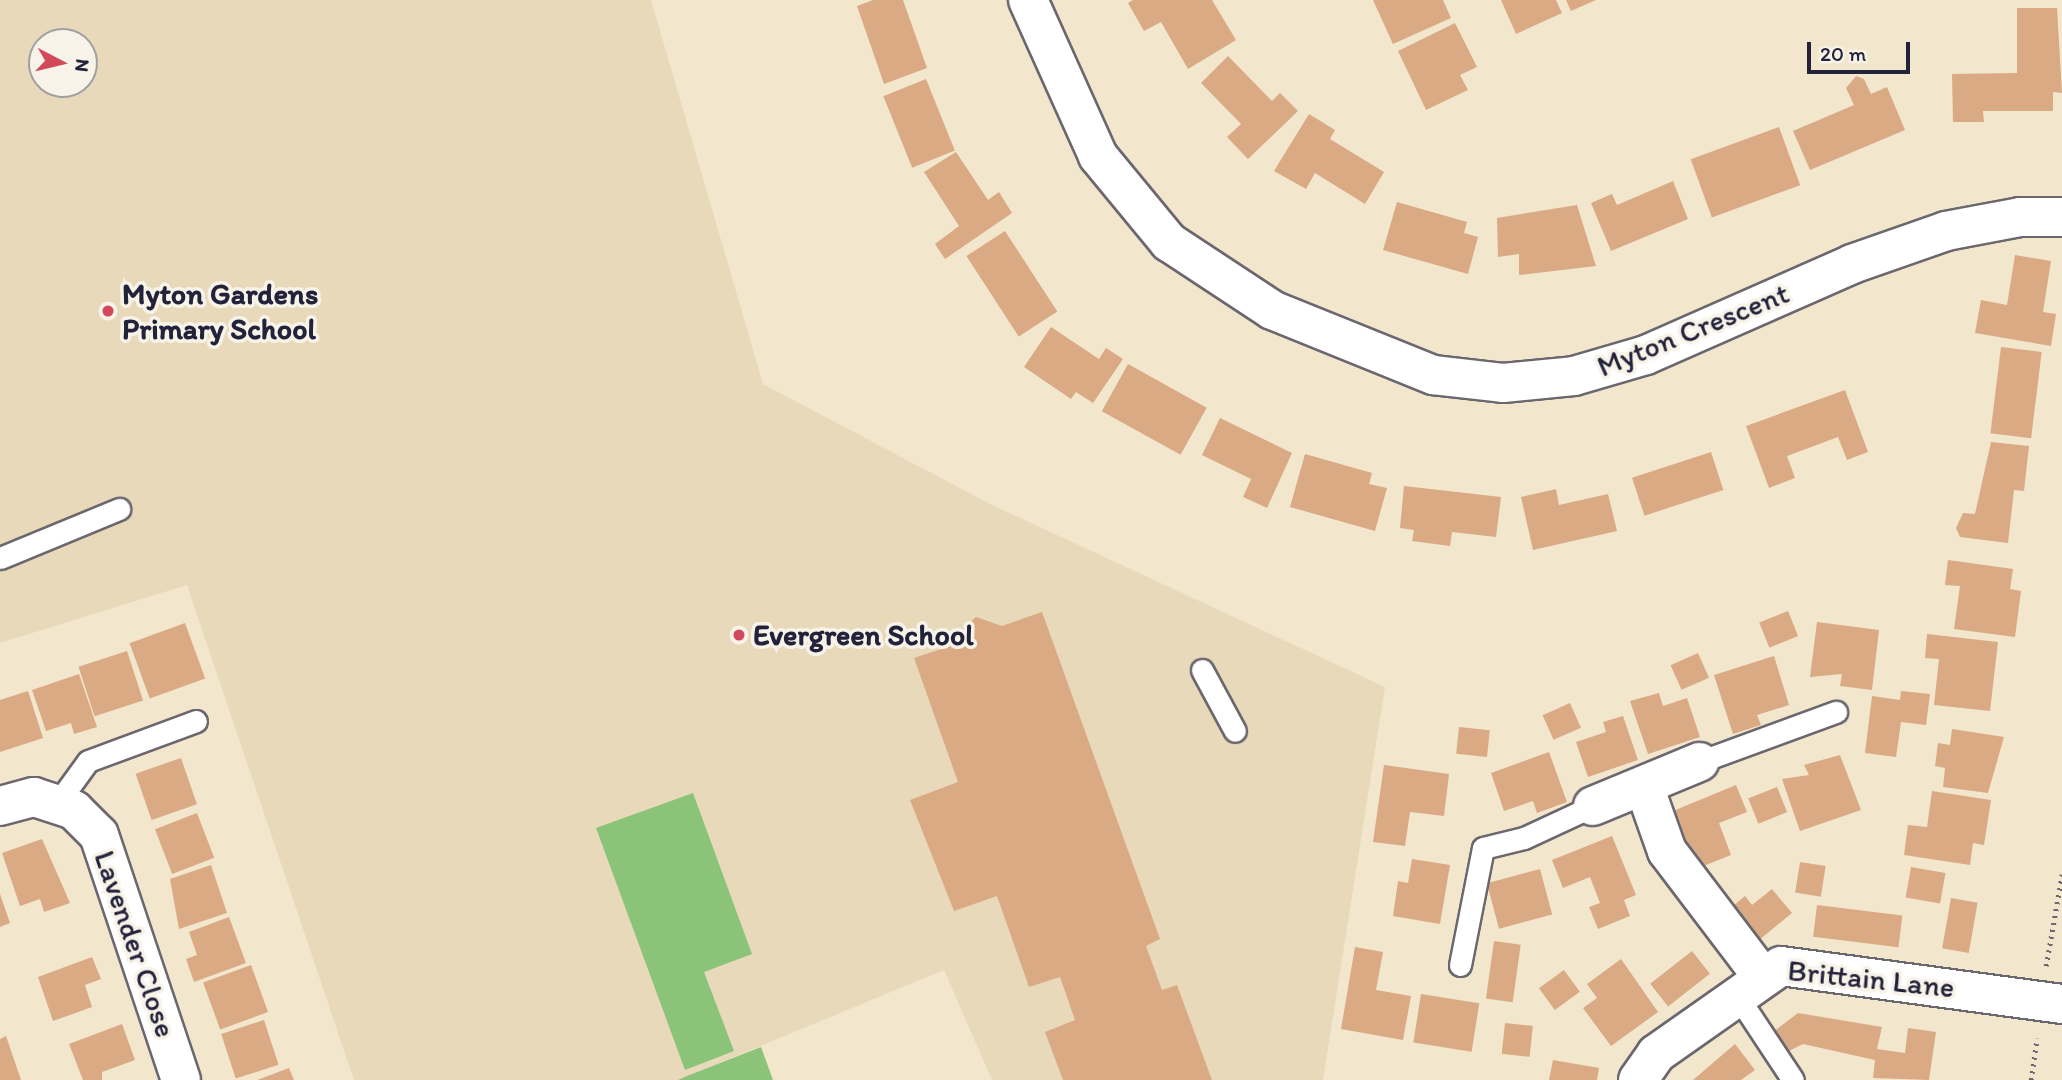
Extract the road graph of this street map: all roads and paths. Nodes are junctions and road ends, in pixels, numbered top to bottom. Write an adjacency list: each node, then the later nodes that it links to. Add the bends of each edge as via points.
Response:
1 (1028, 0): 2 (street, Myton Crescent, via 1082,130 1114,180 1169,242 1272,310 1433,375 1503,383 1574,376 1646,355 1852,264 1946,232 2020,217)
2 (2062, 217)
3 (119, 509): 4 (lane)
4 (0, 558)
5 (1202, 670): 8 (lane)
6 (1836, 712): 9 (lane)
7 (197, 721): 11 (lane, via 88,761)
8 (1235, 731)
9 (1699, 762): 10 (street)
10 (1644, 786): 13 (street); 16 (street, via 1667,851)
11 (57, 804): 12 (street, Lavender Close, via 34,797); 18 (street, Lavender Close, via 74,810 99,835)
12 (0, 806)
13 (1593, 806): 15 (lane, via 1524,838 1483,848)
14 (2062, 874): 17 (path)
15 (1460, 965)
16 (1748, 984): 17 (street, Brittain Lane, via 1793,965); 19 (street, Brittain Lane, via 1656,1054); 20 (lane)
17 (2048, 1003): 21 (path)
18 (177, 1079)
19 (1638, 1080)
20 (1793, 1080)
21 (2031, 1080)

